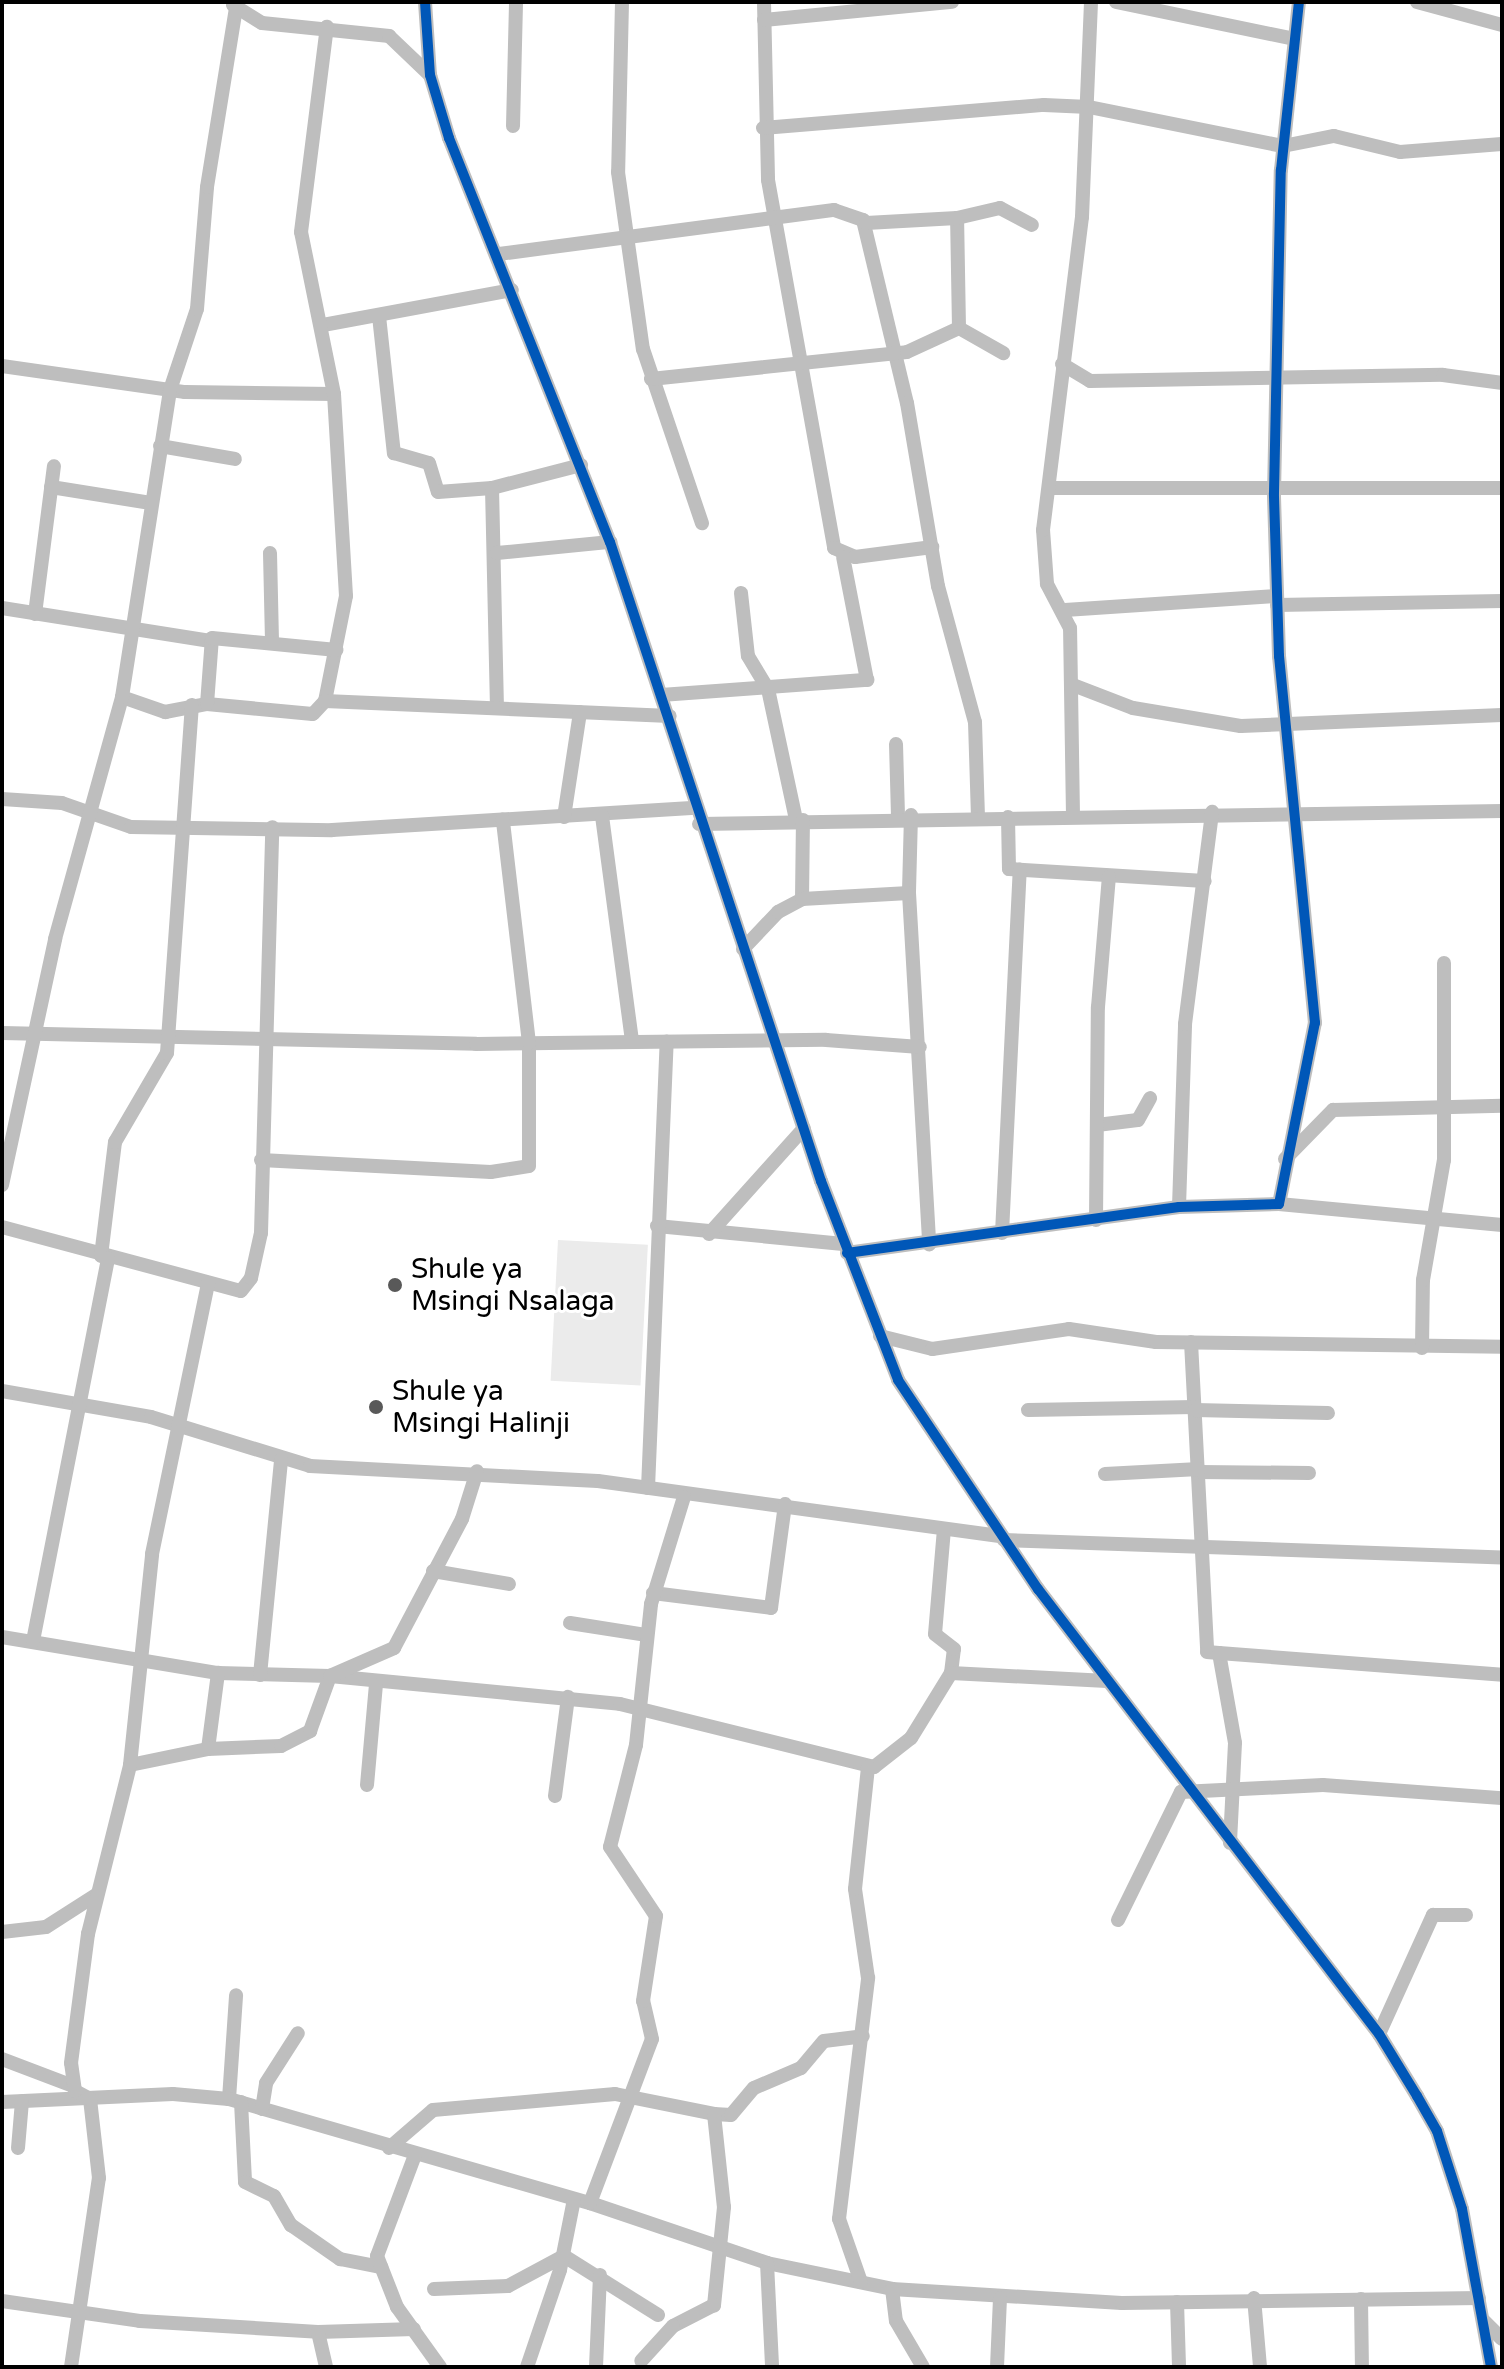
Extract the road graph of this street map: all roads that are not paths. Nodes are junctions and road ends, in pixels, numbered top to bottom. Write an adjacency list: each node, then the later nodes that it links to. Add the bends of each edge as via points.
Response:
1 (425, 2): 15 (street)
2 (516, 2): 17 (street)
3 (622, 2): 25 (street, via 618,164)
4 (764, 2): 11 (street)
5 (952, 2): 11 (street)
6 (1091, 2): 16 (street)
7 (1116, 2): 14 (street)
8 (1299, 2): 14 (street)
9 (1417, 2): 12 (street)
10 (235, 4): 13 (street, via 262,23); 39 (street, via 207,187 197,309)
11 (764, 20): 18 (street)
12 (1502, 25)
13 (327, 27): 15 (street, via 389,36); 29 (street, via 301,232)
14 (1294, 39): 20 (street)
15 (430, 75): 26 (street)
16 (1089, 107): 18 (street); 20 (street); 33 (street)
17 (513, 126)
18 (763, 128): 21 (street)
19 (1502, 144): 20 (street, via 1400,152 1334,136)
20 (1283, 146): 37 (street)
21 (777, 216): 23 (street, via 834,210); 25 (street); 34 (street)
22 (957, 218): 23 (street); 24 (street, via 1000,208); 30 (street)
23 (866, 223): 31 (street)
24 (1032, 225)
25 (633, 240): 26 (street); 36 (street)
26 (499, 254): 27 (street)
27 (512, 290): 28 (street); 43 (street)
28 (379, 316): 29 (street); 46 (street, via 394,453 429,463 440,494)
29 (323, 325): 40 (street)
30 (959, 328): 31 (street, via 936,343); 32 (street)
31 (893, 352): 34 (street); 53 (street)
32 (1003, 353)
33 (1062, 364): 37 (street, via 1090,381); 47 (street)
34 (804, 365): 36 (street); 56 (street, via 830,534)
35 (2, 366): 39 (street)
36 (651, 379): 51 (street)
37 (1274, 382): 38 (street, via 1443,375); 49 (street)
38 (1502, 383)
39 (170, 390): 40 (street); 41 (street)
40 (334, 394): 66 (street, via 346,606)
41 (160, 446): 42 (street); 50 (street)
42 (235, 459)
43 (581, 465): 46 (street); 52 (street)
44 (54, 466): 45 (street)
45 (51, 487): 50 (street); 62 (street)
46 (492, 488): 55 (street)
47 (1052, 488): 49 (street); 61 (street, via 1044,556 1047,584)
48 (1502, 488): 49 (street)
49 (1274, 493): 58 (street)
50 (151, 503): 63 (street)
51 (702, 523)
52 (610, 542): 55 (street); 69 (street)
53 (932, 547): 56 (street); 90 (street, via 975,722)
54 (270, 553): 64 (street)
55 (497, 553): 73 (street)
56 (843, 557): 68 (street, via 867,680)
57 (741, 593): 68 (street, via 748,656)
58 (1277, 600): 59 (street); 61 (street); 77 (street)
59 (1502, 601)
60 (2, 608): 62 (street)
61 (1065, 610): 67 (street)
62 (35, 614): 63 (street)
63 (135, 627): 65 (street); 70 (street)
64 (272, 640): 65 (street); 66 (street)
65 (210, 641): 72 (street)
66 (336, 650): 71 (street)
67 (1073, 685): 77 (street, via 1154,712); 87 (street)
68 (768, 689): 69 (street); 92 (street)
69 (661, 695): 76 (street)
70 (122, 697): 72 (street, via 165,712); 84 (street)
71 (325, 701): 72 (street, via 313,714); 73 (street)
72 (200, 704): 94 (street)
73 (497, 705): 74 (street)
74 (580, 712): 76 (street); 88 (street)
75 (1502, 715): 77 (street)
76 (670, 716): 80 (street)
77 (1285, 727): 81 (street)
78 (896, 744): 86 (street)
79 (2, 799): 84 (street, via 62,803)
80 (695, 808): 85 (street); 93 (street)
81 (1292, 811): 82 (street); 83 (street); 117 (street, via 1315,1023)
82 (1502, 811)
83 (1212, 812): 87 (street); 98 (street)
84 (90, 816): 94 (street, via 131,827); 105 (street)
85 (602, 816): 88 (street); 107 (street)
86 (905, 816): 90 (street); 92 (street); 99 (street)
87 (1073, 816): 89 (street)
88 (564, 817): 91 (street)
89 (1008, 817): 90 (street); 96 (street, via 1005,861)
90 (978, 818)
91 (503, 820): 95 (street); 110 (street)
92 (800, 820): 93 (street); 100 (street)
93 (699, 824): 101 (street)
94 (185, 826): 95 (street); 106 (street)
95 (272, 827): 104 (street)
96 (1020, 869): 97 (street); 127 (street)
97 (1109, 877): 98 (street); 115 (street)
98 (1205, 881): 121 (street, via 1185,1024)
99 (909, 893): 100 (street); 111 (street)
100 (802, 899): 101 (street, via 778,912)
101 (743, 949): 109 (street)
102 (1444, 963): 113 (street)
103 (2, 1033): 105 (street)
104 (268, 1034): 106 (street); 110 (street); 118 (street)
105 (35, 1035): 106 (street); 119 (street)
106 (167, 1035): 131 (street, via 164,1067 133,1102 115,1142)
107 (632, 1041): 108 (street); 110 (street)
108 (667, 1041): 109 (street); 125 (street)
109 (775, 1041): 111 (street); 116 (street)
110 (529, 1043): 118 (street, via 524,1171)
111 (920, 1047): 129 (street)
112 (1150, 1098): 115 (street, via 1138,1120)
113 (1444, 1105): 114 (street); 117 (street, via 1333,1110); 122 (street)
114 (1502, 1106)
115 (1097, 1125): 123 (street)
116 (804, 1128): 128 (street); 130 (street)
117 (1285, 1159): 120 (street)
118 (261, 1160): 132 (street, via 257,1265 241,1291)
119 (2, 1185)
120 (1279, 1204): 121 (street); 122 (street)
121 (1179, 1207): 123 (street)
122 (1435, 1213): 124 (street); 136 (street)
123 (1096, 1220): 127 (street)
124 (1502, 1225)
125 (657, 1226): 128 (street); 148 (street)
126 (2, 1227): 131 (street)
127 (1002, 1233): 129 (street)
128 (709, 1234): 130 (street)
129 (929, 1244): 130 (street)
130 (845, 1249): 133 (street)
131 (104, 1257): 132 (street); 138 (street)
132 (208, 1283): 142 (street)
133 (880, 1336): 134 (street, via 932,1349 1069,1329); 152 (street, via 911,1405)
134 (1191, 1342): 136 (street); 139 (street)
135 (1502, 1347): 136 (street)
136 (1422, 1348)
137 (2, 1391): 138 (street)
138 (82, 1403): 142 (street); 161 (street)
139 (1195, 1408): 140 (street); 141 (street); 145 (street)
140 (1028, 1410)
141 (1328, 1413)
142 (178, 1425): 143 (street); 163 (street)
143 (281, 1460): 144 (street, via 347,1470); 166 (street)
144 (477, 1471): 148 (street); 155 (street, via 462,1519)
145 (1199, 1471): 146 (street); 147 (street); 153 (street)
146 (1309, 1473)
147 (1105, 1474)
148 (648, 1488): 149 (street)
149 (684, 1497): 150 (street); 157 (street)
150 (785, 1504): 151 (street); 157 (street, via 771,1608)
151 (944, 1529): 152 (street); 165 (street, via 935,1634 954,1649)
152 (1003, 1538): 153 (street); 169 (street)
153 (1202, 1548): 154 (street); 162 (street, via 1207,1652)
154 (1502, 1557)
155 (433, 1571): 156 (street); 168 (street, via 390,1653)
156 (509, 1584)
157 (653, 1593): 159 (street)
158 (570, 1623): 159 (street)
159 (647, 1635): 172 (street)
160 (2, 1637): 161 (street)
161 (33, 1641): 163 (street)
162 (1219, 1653): 167 (street); 178 (street)
163 (138, 1660): 164 (street); 174 (street)
164 (218, 1673): 166 (street); 173 (street)
165 (951, 1673): 169 (street); 175 (street, via 900,1751)
166 (260, 1675): 168 (street)
167 (1502, 1675)
168 (330, 1676): 170 (street); 173 (street, via 320,1717 296,1741)
169 (1107, 1681): 177 (street)
170 (376, 1685): 171 (street); 176 (street)
171 (568, 1697): 172 (street); 179 (street)
172 (641, 1708): 175 (street); 192 (street, via 610,1847 657,1922 643,2001 652,2039)
173 (208, 1749): 174 (street)
174 (130, 1765): 182 (street)
175 (868, 1767): 189 (street, via 855,1889 868,1978)
176 (367, 1785)
177 (1191, 1790): 178 (street); 181 (street); 184 (street, via 1173,1798)
178 (1236, 1793): 180 (street, via 1323,1785); 181 (street)
179 (555, 1796)
180 (1502, 1798)
181 (1230, 1843): 188 (street)
182 (96, 1895): 185 (street, via 46,1927); 191 (street)
183 (1466, 1915): 188 (street, via 1433,1915)
184 (1118, 1920)
185 (2, 1932)
186 (236, 1995): 195 (street)
187 (298, 2033): 197 (street, via 266,2083)
188 (1379, 2034): 214 (street, via 1437,2131)
189 (863, 2036): 198 (street, via 824,2041 795,2072 754,2088 731,2115); 209 (street, via 839,2219)
190 (2, 2059): 191 (street)
191 (73, 2086): 193 (street)
192 (635, 2095): 198 (street); 200 (street, via 433,2110); 203 (street)
193 (90, 2099): 194 (street); 195 (street); 218 (street, via 99,2178)
194 (22, 2101): 196 (street); 199 (street)
195 (235, 2101): 197 (street); 207 (street, via 238,2161 245,2182 274,2196 291,2225 340,2259)
196 (2, 2102)
197 (262, 2109): 200 (street)
198 (714, 2114): 204 (street, via 724,2170)
199 (18, 2148)
200 (389, 2148): 201 (street)
201 (415, 2155): 202 (street); 207 (street, via 377,2244)
202 (574, 2199): 203 (street); 205 (street)
203 (590, 2203): 204 (street)
204 (717, 2248): 206 (street); 224 (street, via 713,2309 673,2326)
205 (564, 2256): 208 (street); 210 (street, via 508,2286); 228 (street)
206 (767, 2263): 209 (street); 230 (street)
207 (381, 2267): 221 (street)
208 (600, 2275): 219 (street); 229 (street)
209 (861, 2282): 211 (street)
210 (434, 2289)
211 (892, 2289): 212 (street); 231 (street, via 896,2321)
212 (1000, 2298): 217 (street); 232 (street)
213 (1254, 2298): 215 (street); 217 (street); 234 (street)
214 (1479, 2298): 215 (street); 220 (street)
215 (1361, 2299): 235 (street)
216 (2, 2301): 218 (street)
217 (1177, 2302): 233 (street)
218 (84, 2312): 222 (street); 225 (street)
219 (658, 2315)
220 (1484, 2321): 223 (street); 236 (street)
221 (414, 2329): 222 (street); 227 (street)
222 (318, 2332): 226 (street)
223 (1502, 2339)
224 (641, 2361)
225 (71, 2367)
226 (326, 2367)
227 (440, 2367)
228 (527, 2367)
229 (596, 2367)
230 (772, 2367)
231 (923, 2367)
232 (997, 2367)
233 (1179, 2367)
234 (1260, 2367)
235 (1362, 2367)
236 (1491, 2367)

